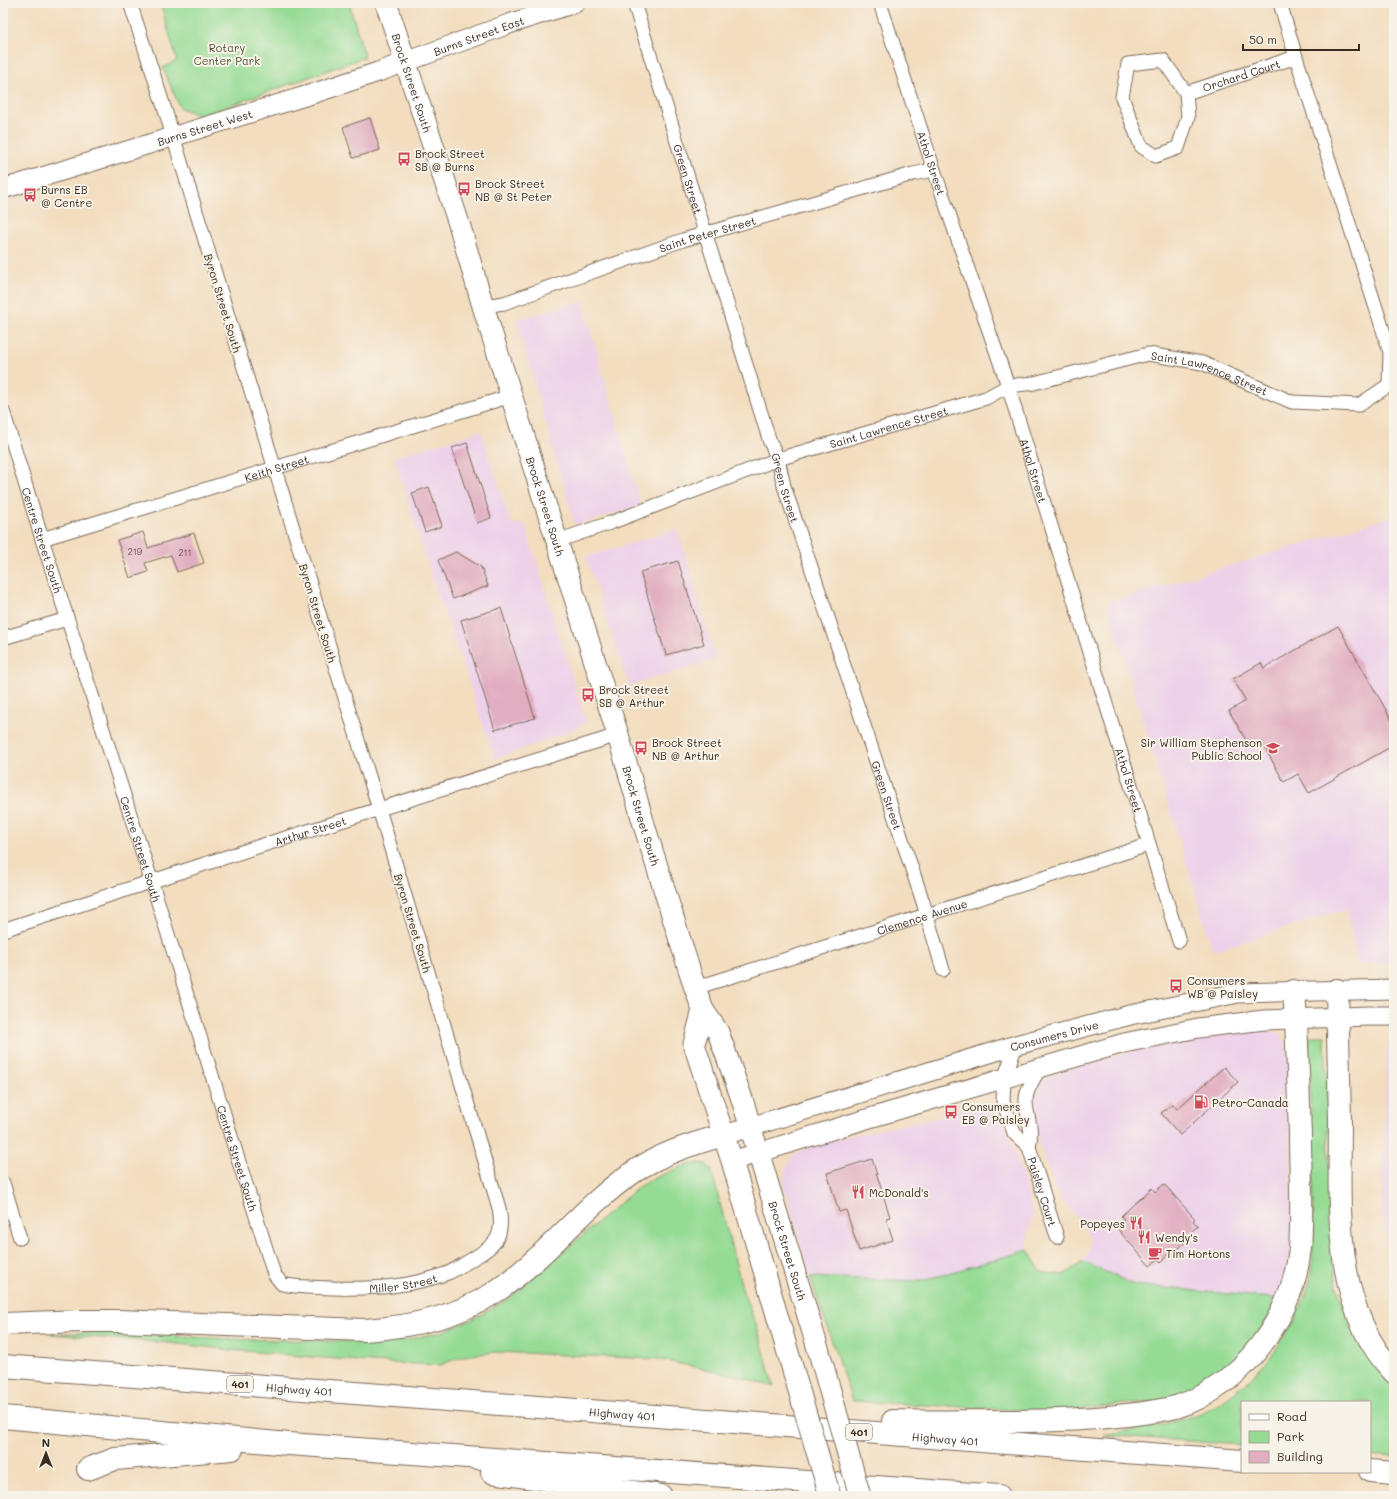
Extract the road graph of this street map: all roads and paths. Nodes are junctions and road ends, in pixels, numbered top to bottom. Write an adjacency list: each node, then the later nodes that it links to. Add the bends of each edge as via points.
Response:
1 (130, 3): 10 (street, Byron Street South)
2 (386, 3): 8 (main road, Brock Street South)
3 (575, 3): 8 (main road, Burns Street East)
4 (634, 3): 13 (street, Green Street)
5 (880, 3): 11 (street, Athol Street)
6 (1280, 3): 7 (street, Saint Lawrence Street)
7 (1296, 57): 9 (street, Orchard Court); 15 (street, Saint Lawrence Street, via 1390,352 1389,385 1359,405 1292,402 1202,362 1148,354 1034,383)
8 (405, 62): 10 (main road, Burns Street West); 14 (main road, Brock Street South, via 460,227)
9 (1186, 93): 9 (street, via 1163,60 1128,64 1122,96 1141,146 1156,156 1178,148 1188,117)
10 (172, 137): 12 (main road, Burns Street West); 19 (street, Byron Street South)
11 (934, 170): 13 (street, Saint Peter Street); 15 (street, Athol Street)
12 (3, 189)
13 (706, 233): 14 (street, Saint Peter Street, via 504,303); 18 (street, Green Street, via 770,442)
14 (483, 306): 16 (main road, Brock Street South)
15 (1008, 386): 18 (street, Saint Lawrence Street, via 986,398); 26 (street, Athol Street)
16 (511, 396): 19 (street, Keith Street); 21 (main road, Brock Street South)
17 (3, 411): 20 (street, Centre Street South)
18 (778, 459): 21 (street, Saint Lawrence Street); 28 (street, Green Street, via 784,486)
19 (274, 468): 20 (street, Keith Street); 25 (street, Byron Street South)
20 (42, 539): 22 (street, Centre Street South)
21 (557, 541): 24 (main road, Brock Street South)
22 (67, 619): 23 (street); 27 (street, Centre Street South)
23 (3, 638)
24 (618, 734): 25 (street, Arthur Street); 32 (main road, Brock Street South)
25 (379, 810): 27 (street, Arthur Street); 49 (street, Byron Street South, via 499,1208)
26 (1148, 845): 28 (street, Clemence Avenue); 30 (street, Athol Street)
27 (151, 882): 29 (street, Arthur Street); 52 (street, Centre Street South, via 274,1274)
28 (927, 914): 31 (street, Green Street); 32 (street, Clemence Avenue)
29 (3, 930)
30 (1179, 941)
31 (943, 970)
32 (695, 988): 36 (main road, Brock Street South)
33 (1394, 989): 34 (main road, Consumers Drive)
34 (1337, 990): 35 (main road, Consumers Drive); 38 (highway)
35 (1294, 991): 39 (highway); 40 (main road, Consumers Drive, via 1238,992 1130,1015)
36 (703, 1010): 43 (main road, Brock Street South, via 718,1032); 44 (main road, via 694,1044)
37 (1394, 1016): 38 (main road)
38 (1338, 1017): 39 (main road); 55 (highway, via 1340,1204 1344,1256 1358,1314 1372,1344)
39 (1296, 1019): 41 (main road, via 1198,1028 1124,1043); 56 (highway, via 1301,1209 1300,1249 1294,1278 1274,1325 1248,1362 1201,1396 1148,1413 1104,1418 1030,1421 902,1421)
40 (1016, 1045): 42 (street, Paisley Court); 43 (main road, Consumers Drive)
41 (1040, 1068): 42 (main road); 45 (street, Paisley Court, via 1026,1099 1032,1136)
42 (1004, 1079): 45 (street, Paisley Court, via 1003,1101 1014,1133); 46 (main road)
43 (750, 1126): 44 (main road, Consumers Drive); 46 (main road, Brock Street South)
44 (724, 1135): 47 (main road); 53 (highway, via 675,1151 632,1173 612,1188 524,1269 492,1294 467,1306 414,1324 365,1330 118,1321)
45 (1028, 1147): 50 (street, Paisley Court)
46 (758, 1153): 47 (main road); 65 (main road, Brock Street South, bridge)
47 (732, 1161): 64 (main road, bridge)
48 (3, 1183): 51 (street)
49 (501, 1225): 52 (street, Miller Street, via 494,1244 449,1272 423,1281 371,1289 294,1287)
50 (1057, 1237)
51 (20, 1238)
52 (282, 1284)
53 (3, 1324)
54 (3, 1366): 56 (highway, Highway 401 / 401)
55 (1394, 1372)
56 (476, 1402): 59 (highway, Highway 401 / 401)
57 (3, 1417): 58 (highway)
58 (294, 1444): 60 (highway, via 115,1459); 63 (highway); 66 (highway)
59 (1241, 1461)
60 (88, 1469)
61 (1371, 1471): 62 (highway)
62 (1394, 1473)
63 (661, 1496)
64 (830, 1496)
65 (860, 1496)
66 (999, 1496)

